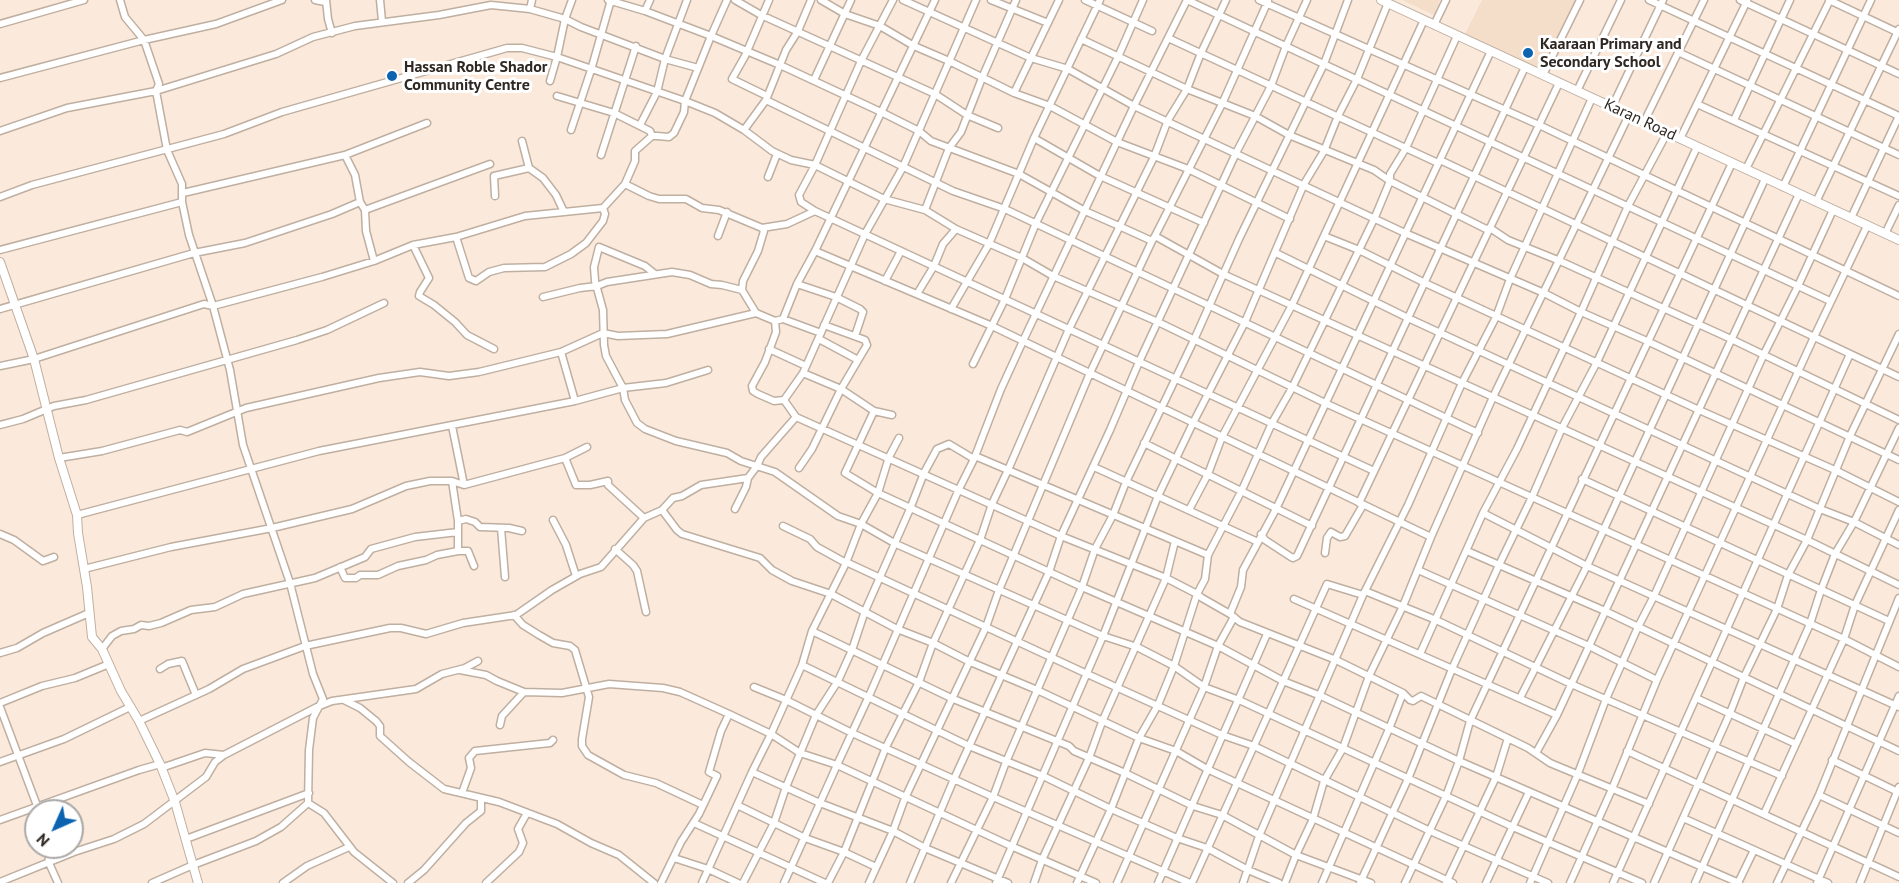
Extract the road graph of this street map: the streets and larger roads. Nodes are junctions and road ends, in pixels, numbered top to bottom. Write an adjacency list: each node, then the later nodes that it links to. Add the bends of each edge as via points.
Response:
1 (84, 0): 63 (street)
2 (120, 0): 81 (street, via 125,17)
3 (282, 0): 81 (street, via 216,24)
4 (315, 0): 40 (street)
5 (380, 0): 59 (street)
6 (462, 0): 47 (street)
7 (532, 0): 48 (street)
8 (572, 0): 56 (street)
9 (610, 0): 49 (street); 74 (street)
10 (650, 0): 49 (street)
11 (687, 0): 64 (street)
12 (727, 0): 76 (street)
13 (735, 0): 52 (street)
14 (769, 0): 52 (street)
15 (812, 0): 68 (street)
16 (820, 0): 51 (street)
17 (851, 0): 51 (street)
18 (892, 0): 66 (street)
19 (903, 0): 50 (street)
20 (935, 0): 50 (street)
21 (976, 0): 67 (street)
22 (991, 0): 46 (street)
23 (1016, 0): 46 (street)
24 (1059, 0): 62 (street)
25 (1085, 0): 44 (street)
26 (1143, 0): 61 (street)
27 (1187, 0): 53 (street); 79 (street)
28 (1226, 0): 53 (street)
29 (1259, 0): 42 (street)
30 (1307, 0): 55 (street)
31 (1348, 0): 73 (street)
32 (1446, 0): 65 (street)
33 (1580, 0): 113 (street)
34 (1621, 0): 129 (street)
35 (1649, 0): 45 (street)
36 (1704, 0): 60 (street)
37 (1790, 0): 57 (street)
38 (1830, 0): 54 (street); 75 (street)
39 (1871, 0): 54 (street)
40 (326, 1): 72 (street)
41 (1744, 1): 57 (street); 78 (street)
42 (1267, 2): 55 (street); 70 (street)
43 (1384, 2): 58 (street, Karan Road); 87 (street)
44 (1099, 3): 61 (street); 80 (street)
45 (1662, 3): 60 (street); 148 (street)
46 (1012, 8): 62 (street); 82 (street)
47 (464, 9): 48 (street, via 491,5); 59 (street)
48 (530, 9): 56 (street)
49 (645, 11): 64 (street)
50 (928, 12): 67 (street); 84 (street)
51 (845, 14): 66 (street); 86 (street)
52 (761, 15): 68 (street); 88 (street)
53 (1220, 15): 70 (street); 92 (street)
54 (1863, 16): 71 (street); 89 (street)
55 (1299, 18): 73 (street); 85 (street)
56 (565, 19): 74 (street); 94 (street)
57 (1781, 19): 75 (street); 93 (street)
58 (1424, 20): 65 (street, Karan Road); 102 (street)
59 (382, 21): 72 (street)
60 (1693, 21): 78 (street); 91 (street)
61 (1132, 22): 69 (street); 95 (street)
62 (1048, 23): 96 (street)
63 (0, 24)
64 (679, 25): 76 (street); 97 (street)
65 (1434, 25): 77 (street, Karan Road)
66 (880, 26): 84 (street); 99 (street)
67 (963, 27): 82 (street); 98 (street)
68 (798, 31): 86 (street); 100 (street)
69 (1152, 31)
70 (1253, 31): 85 (street); 110 (street)
71 (1898, 31): 103 (street)
72 (332, 33): 128 (street)
73 (1336, 33): 87 (street); 101 (street)
74 (600, 34): 83 (street); 109 (street)
75 (1813, 34): 89 (street); 106 (street)
76 (711, 36): 88 (street); 105 (street)
77 (1457, 36): 90 (street, Karan Road); 117 (street)
78 (1729, 37): 93 (street); 108 (street)
79 (1168, 38): 92 (street); 111 (street)
80 (1081, 39): 95 (street); 107 (street)
81 (144, 40): 114 (street); 128 (street, via 159,84)
82 (997, 43): 96 (street); 116 (street)
83 (636, 46): 97 (street); 118 (street)
84 (914, 46): 98 (street); 115 (street)
85 (1286, 46): 101 (street); 124 (street)
86 (830, 47): 99 (street); 119 (street)
87 (1370, 48): 102 (street); 120 (street)
88 (746, 50): 100 (street); 137 (street, via 732,79)
89 (1847, 50): 103 (street); 123 (street)
90 (1491, 51): 104 (street, Karan Road); 133 (street)
91 (1678, 52): 108 (street); 160 (street)
92 (1201, 53): 110 (street); 127 (street)
93 (1765, 54): 106 (street); 125 (street)
94 (557, 57): 109 (street); 121 (street); 190 (street, via 507,48 282,112)
95 (1118, 57): 111 (street); 126 (street)
96 (1031, 58): 107 (street); 131 (street)
97 (665, 59): 105 (street); 130 (street)
98 (949, 60): 116 (street); 132 (street)
99 (861, 61): 115 (street); 136 (street)
100 (780, 64): 119 (street); 137 (street)
101 (1324, 64): 120 (street); 142 (street)
102 (1404, 64): 117 (street); 134 (street)
103 (1881, 66): 112 (street); 140 (street)
104 (1525, 67): 113 (street, Karan Road); 149 (street)
105 (698, 68): 141 (street)
106 (1796, 68): 123 (street); 139 (street)
107 (1068, 69): 126 (street); 146 (street)
108 (1714, 69): 125 (street); 145 (street)
109 (591, 70): 118 (street); 143 (street)
110 (1238, 70): 124 (street); 144 (street)
111 (1152, 72): 127 (street); 147 (street)
112 (1899, 74)
113 (1543, 75): 122 (street, Karan Road)
114 (0, 78)
115 (898, 78): 132 (street); 151 (street)
116 (982, 78): 131 (street); 153 (street)
117 (1437, 79): 133 (street); 150 (street)
118 (623, 80): 130 (street); 152 (street)
119 (814, 80): 136 (street)
120 (1357, 80): 134 (street); 155 (street)
121 (550, 81)
122 (1559, 83): 129 (street, Karan Road); 164 (street)
123 (1831, 85): 140 (street); 157 (street)
124 (1271, 86): 142 (street); 154 (street)
125 (1750, 86): 139 (street); 159 (street)
126 (1103, 87): 147 (street); 163 (street)
127 (1187, 89): 144 (street); 158 (street)
128 (156, 91): 170 (street, via 67,108); 190 (street)
129 (1577, 91): 138 (street, Karan Road)
130 (657, 92): 141 (street); 162 (street)
131 (1014, 93): 146 (street)
132 (935, 94): 153 (street); 171 (street)
133 (1471, 94): 149 (street); 165 (street)
134 (1389, 95): 150 (street); 172 (street)
135 (557, 96): 143 (street)
136 (846, 96): 151 (street); 169 (street)
137 (766, 98): 168 (street); 169 (street)
138 (1592, 98): 148 (street, Karan Road); 183 (street)
139 (1780, 100): 157 (street); 175 (street)
140 (1865, 100): 173 (street); 189 (street, via 1899,116)
141 (685, 101): 168 (street); 177 (street, via 672,135)
142 (1305, 101): 155 (street); 176 (street)
143 (579, 103): 152 (street); 167 (street)
144 (1222, 104): 154 (street); 179 (street)
145 (1697, 104): 159 (street); 180 (street)
146 (1050, 106): 163 (street); 178 (street)
147 (1134, 106): 158 (street); 182 (street)
148 (1612, 107): 156 (street, Karan Road)
149 (1505, 110): 164 (street); 184 (street)
150 (1424, 111): 165 (street); 188 (street)
151 (881, 112): 171 (street); 185 (street)
152 (614, 113): 162 (street); 196 (street)
153 (968, 114): 166 (street); 187 (street)
154 (1256, 116): 176 (street); 193 (street)
155 (1338, 116): 172 (street); 192 (street)
156 (1629, 116): 160 (street, Karan Road); 201 (street)
157 (1816, 116): 173 (street); 191 (street)
158 (1168, 120): 179 (street); 199 (street)
159 (1734, 120): 175 (street)
160 (1644, 122): 174 (street, Karan Road)
161 (428, 123): 195 (street)
162 (640, 125): 177 (street)
163 (1085, 125): 182 (street); 198 (street)
164 (1539, 125): 183 (street); 200 (street)
165 (1456, 126): 184 (street); 202 (street)
166 (998, 128)
167 (571, 130)
168 (744, 130): 194 (street)
169 (831, 130): 185 (street); 206 (street)
170 (0, 131)
171 (919, 131): 187 (street); 208 (street)
172 (1372, 132): 188 (street); 203 (street)
173 (1850, 132): 189 (street); 207 (street)
174 (1667, 133): 180 (street, Karan Road); 215 (street)
175 (1763, 134): 191 (street); 211 (street)
176 (1288, 135): 192 (street); 212 (street)
177 (651, 136): 224 (street, via 635,151)
178 (1034, 138): 198 (street); 213 (street)
179 (1204, 138): 193 (street); 210 (street)
180 (1680, 139): 186 (street, Karan Road)
181 (522, 141): 209 (street)
182 (1118, 141): 199 (street); 216 (street)
183 (1573, 141): 201 (street); 214 (street)
184 (1490, 142): 200 (street); 217 (street)
185 (864, 147): 208 (street); 220 (street)
186 (1696, 147): 204 (street, Karan Road); 228 (street)
187 (949, 148): 213 (street); 222 (street)
188 (1406, 148): 202 (street); 221 (street, via 1390,174)
189 (1884, 148): 197 (street); 223 (street)
190 (167, 150): 232 (street); 238 (street, via 55,178)
191 (1800, 150): 207 (street); 227 (street)
192 (1324, 151): 203 (street); 225 (street)
193 (1236, 153): 212 (street); 226 (street)
194 (777, 154): 206 (street); 218 (street)
195 (345, 155): 232 (street); 241 (street, via 355,175)
196 (601, 155)
197 (1899, 155)
198 (1070, 157): 216 (street); 229 (street)
199 (1154, 157): 210 (street); 233 (street)
200 (1523, 157): 214 (street); 230 (street)
201 (1609, 158): 215 (street); 231 (street)
202 (1439, 161): 217 (street); 237 (street)
203 (1358, 163): 221 (street); 243 (street)
204 (1732, 163): 211 (street, Karan Road); 248 (street)
205 (490, 164): 252 (street)
206 (814, 165): 220 (street); 255 (street, via 799,195 801,202)
207 (1832, 165): 223 (street); 244 (street)
208 (903, 167): 222 (street); 239 (street)
209 (529, 168): 236 (street, via 494,176); 257 (street, via 543,178)
210 (1188, 169): 226 (street); 246 (street)
211 (1746, 169): 219 (street, Karan Road)
212 (1272, 170): 225 (street); 242 (street)
213 (1019, 174): 229 (street); 250 (street)
214 (1559, 174): 231 (street); 251 (street)
215 (1644, 175): 228 (street); 247 (street)
216 (1100, 176): 233 (street); 256 (street)
217 (1474, 176): 230 (street); 259 (street)
218 (768, 177)
219 (1765, 179): 227 (street, Karan Road); 266 (street)
220 (847, 181): 239 (street); 261 (street)
221 (1390, 181): 237 (street); 260 (street)
222 (934, 182): 250 (street); 253 (street)
223 (1868, 182): 235 (street); 262 (street)
224 (625, 184): 249 (street); 258 (street, via 659,199 687,199 702,208)
225 (1304, 184): 243 (street); 263 (street)
226 (1221, 187): 242 (street); 267 (street)
227 (1783, 187): 234 (street, Karan Road)
228 (1676, 190): 248 (street); 264 (street)
229 (1052, 191): 256 (street); 265 (street)
230 (1507, 191): 251 (street); 272 (street)
231 (1594, 191): 247 (street); 268 (street)
232 (183, 193): 240 (street)
233 (1136, 193): 246 (street); 269 (street)
234 (1798, 194): 244 (street, Karan Road); 282 (street)
235 (1899, 195)
236 (495, 196)
237 (1423, 196): 259 (street); 274 (street)
238 (0, 197)
239 (884, 199): 253 (street); 275 (street)
240 (183, 202): 290 (street); 294 (street)
241 (360, 202): 252 (street); 294 (street, via 245,243)
242 (1257, 202): 263 (street); 315 (street)
243 (1340, 202): 260 (street); 278 (street)
244 (1816, 202): 254 (street, Karan Road)
245 (1899, 205): 276 (street)
246 (1169, 206): 267 (street); 281 (street)
247 (1628, 206): 264 (street); 285 (street)
248 (1711, 207): 266 (street); 280 (street)
249 (603, 208): 257 (street); 279 (street, via 605,214 599,227 570,254 545,267 504,268 476,281 469,278)
250 (1005, 208): 265 (street); 286 (street)
251 (1543, 208): 268 (street); 288 (street)
252 (365, 210): 302 (street)
253 (924, 210): 273 (street)
254 (1833, 210): 262 (street, Karan Road); 298 (street)
255 (816, 211): 261 (street); 271 (street, via 787,224)
256 (1085, 211): 269 (street); 283 (street)
257 (564, 212): 279 (street, via 525,216)
258 (728, 212): 271 (street); 277 (street)
259 (1457, 214): 272 (street); 289 (street)
260 (1375, 217): 274 (street); 291 (street)
261 (830, 218): 275 (street); 292 (street)
262 (1851, 218): 270 (street, Karan Road)
263 (1290, 219): 295 (street)
264 (1661, 222): 280 (street); 300 (street)
265 (1036, 223): 283 (street); 301 (street)
266 (1745, 223): 282 (street); 297 (street)
267 (1204, 224): 296 (street)
268 (1576, 225): 285 (street); 303 (street)
269 (1119, 226): 281 (street); 299 (street)
270 (1867, 226): 276 (street, Karan Road); 312 (street)
271 (762, 228): 328 (street, via 758,251)
272 (1490, 228): 288 (street); 305 (street)
273 (956, 229): 286 (street); 307 (street, via 943,244)
274 (1405, 233): 289 (street); 308 (street)
275 (865, 234): 293 (street); 306 (street)
276 (1885, 234): 284 (street, Karan Road)
277 (718, 236)
278 (1324, 236): 291 (street); 309 (street)
279 (456, 237): 287 (street)
280 (1696, 238): 297 (street); 314 (street)
281 (1154, 239): 296 (street); 311 (street)
282 (1778, 239): 298 (street); 310 (street)
283 (1071, 240): 299 (street); 316 (street)
284 (1899, 240)
285 (1612, 242): 300 (street); 317 (street)
286 (989, 244): 301 (street); 320 (street)
287 (414, 245): 302 (street); 383 (street, via 429,278 419,296 467,335)
288 (1526, 246): 303 (street); 318 (street)
289 (1441, 248): 305 (street); 321 (street)
290 (0, 250)
291 (1359, 250): 308 (street); 324 (street)
292 (815, 251): 306 (street); 322 (street)
293 (901, 251): 307 (street); 319 (street)
294 (194, 253): 342 (street); 346 (street)
295 (1276, 253): 309 (street); 327 (street)
296 (1189, 254): 315 (street); 326 (street)
297 (1731, 254): 310 (street); 329 (street)
298 (1813, 255): 312 (street); 325 (street)
299 (1105, 256): 311 (street); 330 (street)
300 (1646, 257): 314 (street); 332 (street)
301 (1022, 258): 316 (street); 338 (street)
302 (374, 261): 346 (street)
303 (1560, 261): 317 (street); 331 (street)
304 (0, 262): 342 (street)
305 (1473, 263): 318 (street); 337 (street)
306 (851, 266): 319 (street); 336 (street)
307 (934, 266): 320 (street); 333 (street)
308 (1390, 266): 321 (street); 339 (street)
309 (1308, 269): 324 (street); 344 (street)
310 (1763, 270): 325 (street); 345 (street)
311 (1138, 271): 326 (street); 347 (street)
312 (1846, 271): 334 (street); 340 (street)
313 (655, 273): 323 (street); 323 (street, via 599,247 594,267); 328 (street, via 679,273)
314 (1680, 273): 329 (street); 348 (street)
315 (1223, 274): 327 (street); 343 (street)
316 (1053, 276): 330 (street); 353 (street)
317 (1596, 278): 332 (street); 351 (street)
318 (1510, 279): 331 (street); 354 (street)
319 (885, 281): 333 (street)
320 (966, 281): 338 (street); 350 (street)
321 (1425, 282): 337 (street); 355 (street)
322 (797, 284): 336 (street); 356 (street)
323 (597, 286): 335 (street); 368 (street)
324 (1342, 286): 339 (street); 357 (street)
325 (1798, 286): 340 (street); 359 (street)
326 (1173, 288): 343 (street); 360 (street)
327 (1258, 289): 344 (street); 361 (street)
328 (742, 290): 352 (street)
329 (1714, 290): 345 (street); 362 (street)
330 (1087, 291): 347 (street); 366 (street)
331 (1544, 293): 351 (street); 367 (street)
332 (1629, 293): 348 (street); 365 (street)
333 (917, 294): 350 (street)
334 (1899, 296)
335 (543, 297)
336 (836, 297): 363 (street); 373 (street, via 862,312)
337 (1457, 297): 354 (street); 369 (street)
338 (1005, 299): 353 (street); 364 (street)
339 (1373, 301): 355 (street); 370 (street)
340 (1830, 301): 375 (street)
341 (384, 303): 393 (street, via 327,330)
342 (16, 305): 349 (street); 392 (street)
343 (1208, 305): 361 (street); 377 (street)
344 (1292, 305): 357 (street); 374 (street)
345 (1747, 305): 359 (street); 376 (street)
346 (213, 306): 392 (street, via 204,304); 393 (street)
347 (1122, 306): 360 (street); 380 (street)
348 (1663, 308): 362 (street); 379 (street)
349 (0, 309)
350 (951, 309): 364 (street)
351 (1581, 312): 365 (street); 381 (street)
352 (756, 313): 358 (street); 368 (street, via 667,334)
353 (1035, 313): 366 (street); 378 (street)
354 (1496, 316): 367 (street); 384 (street)
355 (1408, 318): 369 (street); 385 (street)
356 (783, 319): 358 (street); 372 (street)
357 (1324, 319): 370 (street); 387 (street)
358 (775, 321): 382 (street, via 776,332)
359 (1781, 321): 375 (street); 388 (street)
360 (1158, 322): 377 (street); 396 (street)
361 (1245, 322): 374 (street); 390 (street)
362 (1698, 324): 376 (street); 394 (street)
363 (824, 325): 372 (street); 373 (street)
364 (992, 326): 378 (street); 398 (street)
365 (1613, 326): 379 (street); 397 (street)
366 (1069, 329): 380 (street); 391 (street)
367 (1526, 330): 381 (street); 399 (street)
368 (603, 333): 386 (street); 417 (street, via 606,356)
369 (1440, 333): 384 (street); 402 (street)
370 (1357, 335): 385 (street); 403 (street)
371 (1899, 335): 404 (street)
372 (820, 336): 395 (street); 401 (street)
373 (855, 336): 395 (street, via 867,343)
374 (1275, 336): 387 (street); 406 (street)
375 (1814, 337): 389 (street); 407 (street)
376 (1731, 339): 388 (street); 410 (street)
377 (1194, 340): 390 (street); 412 (street)
378 (1023, 341): 391 (street); 476 (street)
379 (1647, 341): 394 (street); 413 (street)
380 (1104, 345): 396 (street); 409 (street)
381 (1564, 346): 397 (street); 414 (street)
382 (769, 349): 401 (street); 428 (street, via 753,391 766,399)
383 (494, 350)
384 (1478, 350): 399 (street); 415 (street)
385 (1393, 351): 402 (street); 416 (street)
386 (561, 352): 429 (street); 438 (street, via 479,372 449,376 420,372 379,378 299,394)
387 (1309, 352): 403 (street); 418 (street)
388 (1764, 354): 407 (street); 420 (street)
389 (1850, 354): 404 (street); 421 (street)
390 (1228, 355): 406 (street); 423 (street)
391 (1058, 358): 409 (street); 486 (street)
392 (34, 359): 400 (street); 435 (street)
393 (226, 359): 435 (street); 438 (street)
394 (1682, 359): 410 (street); 424 (street)
395 (858, 360): 419 (street)
396 (1139, 362): 412 (street); 422 (street)
397 (1597, 362): 413 (street); 426 (street)
398 (973, 364)
399 (1510, 365): 414 (street); 425 (street)
400 (0, 366)
401 (806, 366): 408 (street)
402 (1424, 366): 415 (street); 427 (street)
403 (1342, 368): 416 (street); 430 (street)
404 (1883, 369): 411 (street); 432 (street)
405 (708, 370): 417 (street, via 666,383)
406 (1256, 370): 418 (street); 434 (street)
407 (1798, 371): 421 (street); 431 (street)
408 (803, 373): 419 (street); 428 (street)
409 (1090, 373): 422 (street); 500 (street)
410 (1715, 374): 420 (street); 436 (street)
411 (1899, 377)
412 (1174, 378): 423 (street); 433 (street)
413 (1630, 378): 424 (street); 439 (street)
414 (1547, 382): 426 (street); 440 (street)
415 (1462, 383): 425 (street); 443 (street)
416 (1377, 385): 427 (street); 444 (street)
417 (623, 388): 429 (street); 481 (street, via 637,423 645,429)
418 (1292, 388): 430 (street); 448 (street)
419 (841, 389): 437 (street); 454 (street)
420 (1748, 389): 431 (street); 449 (street)
421 (1835, 389): 432 (street); 446 (street)
422 (1126, 391): 433 (street); 483 (street)
423 (1208, 393): 434 (street); 447 (street)
424 (1666, 394): 436 (street); 455 (street)
425 (1493, 397): 440 (street); 457 (street)
426 (1580, 397): 439 (street); 452 (street)
427 (1408, 399): 443 (street); 456 (street)
428 (784, 400): 442 (street)
429 (575, 401): 451 (street)
430 (1325, 403): 444 (street); 461 (street)
431 (1782, 404): 446 (street); 462 (street)
432 (1866, 404): 445 (street); 458 (street)
433 (1160, 407): 447 (street); 463 (street)
434 (1238, 407): 448 (street); 459 (street)
435 (47, 409): 450 (street); 474 (street)
436 (1699, 410): 449 (street); 466 (street)
437 (874, 411): 441 (street); 464 (street)
438 (237, 413): 474 (street, via 187,432 180,430); 485 (street)
439 (1613, 413): 455 (street); 465 (street)
440 (1532, 415): 452 (street); 498 (street)
441 (892, 416)
442 (796, 417): 454 (street); 481 (street)
443 (1446, 418): 457 (street); 468 (street)
444 (1361, 419): 456 (street); 471 (street)
445 (1899, 420)
446 (1820, 422): 458 (street); 473 (street)
447 (1192, 423): 459 (street); 477 (street)
448 (1272, 423): 461 (street); 470 (street)
449 (1733, 424): 462 (street); 478 (street)
450 (0, 425)
451 (452, 426): 485 (street, via 319,451); 499 (street)
452 (1562, 428): 465 (street); 510 (street)
453 (1899, 428): 469 (street)
454 (822, 429): 464 (street); 484 (street)
455 (1649, 430): 466 (street); 480 (street)
456 (1392, 433): 468 (street); 489 (street)
457 (1478, 433): 482 (street)
458 (1850, 436): 469 (street); 487 (street)
459 (1222, 437): 470 (street); 491 (street)
460 (899, 438): 472 (street)
461 (1308, 440): 471 (street); 488 (street)
462 (1767, 440): 473 (street); 492 (street)
463 (1144, 443): 477 (street); 497 (street)
464 (858, 444): 472 (street); 505 (street, via 845,473)
465 (1598, 445): 480 (street); 495 (street)
466 (1682, 445): 478 (street); 493 (street)
467 (587, 447): 475 (street)
468 (1431, 452): 482 (street); 532 (street)
469 (1887, 454): 479 (street); 501 (street)
470 (1260, 455): 488 (street); 504 (street)
471 (1344, 456): 489 (street); 503 (street)
472 (889, 457): 490 (street); 505 (street)
473 (1804, 457): 487 (street); 507 (street)
474 (60, 458): 526 (street)
475 (565, 458): 499 (street); 528 (street, via 576,485 608,481)
476 (975, 458): 486 (street); 490 (street, via 949,444 937,450); 502 (street)
477 (1177, 459): 491 (street); 508 (street)
478 (1717, 460): 492 (street); 506 (street)
479 (1899, 460)
480 (1635, 462): 493 (street); 509 (street)
481 (757, 466): 494 (street); 534 (street, via 775,472 838,516)
482 (1464, 466): 498 (street); 551 (street)
483 (1094, 467): 497 (street); 511 (street)
484 (799, 468)
485 (251, 469): 526 (street); 541 (street)
486 (1008, 470): 500 (street); 513 (street)
487 (1835, 470): 501 (street); 517 (street)
488 (1293, 471): 503 (street); 515 (street)
489 (1374, 471): 514 (street)
490 (924, 473): 502 (street); 519 (street)
491 (1208, 474): 504 (street); 521 (street)
492 (1751, 476): 507 (street); 516 (street)
493 (1668, 477): 506 (street); 523 (street)
494 (748, 478): 518 (street); 520 (street, via 702,485 673,498)
495 (1582, 479): 509 (street); 524 (street)
496 (452, 482): 499 (street); 529 (street); 541 (street, via 406,486 352,509)
497 (1126, 482): 508 (street); 527 (street)
498 (1499, 482): 510 (street); 525 (street)
499 (464, 485)
500 (1044, 485): 511 (street); 531 (street)
501 (1871, 487): 512 (street); 533 (street)
502 (959, 489): 513 (street); 535 (street)
503 (1329, 489): 514 (street); 539 (street)
504 (1242, 490): 515 (street); 538 (street)
505 (878, 493): 519 (street); 534 (street)
506 (1702, 493): 516 (street); 540 (street)
507 (1788, 494): 517 (street); 536 (street)
508 (1158, 496): 521 (street); 543 (street)
509 (1619, 496): 523 (street); 545 (street)
510 (1533, 497): 524 (street); 544 (street)
511 (1078, 500): 527 (street); 550 (street)
512 (1899, 502)
513 (992, 504): 531 (street); 553 (street)
514 (1361, 504): 532 (street); 566 (street, via 1346,536 1331,532)
515 (1276, 508): 539 (street); 549 (street)
516 (1736, 508): 536 (street); 557 (street)
517 (1820, 508): 533 (street); 554 (street)
518 (735, 509)
519 (910, 509): 535 (street); 558 (street)
520 (662, 510): 528 (street); 601 (street, via 682,534 760,558 783,576)
521 (1189, 510): 538 (street)
522 (1899, 510): 552 (street)
523 (1652, 511): 540 (street); 559 (street)
524 (1566, 512): 545 (street); 563 (street)
525 (1483, 513): 544 (street); 565 (street)
526 (77, 515): 580 (street)
527 (1113, 515): 543 (street); 562 (street)
528 (644, 518): 561 (street)
529 (458, 519): 542 (street, via 480,527); 547 (street)
530 (554, 520): 586 (street)
531 (1027, 520): 550 (street); 568 (street)
532 (1399, 522): 551 (street); 599 (street)
533 (1854, 522): 552 (street); 567 (street)
534 (861, 524): 558 (street); 574 (street)
535 (945, 524): 553 (street); 571 (street)
536 (1773, 525): 554 (street); 573 (street)
537 (783, 526): 574 (street)
538 (1224, 526): 556 (street); 569 (street)
539 (1312, 526): 549 (street, via 1293,558)
540 (1686, 527): 557 (street); 572 (street)
541 (272, 528): 580 (street); 593 (street)
542 (501, 528): 546 (street); 588 (street)
543 (1144, 528): 555 (street); 575 (street)
544 (1517, 530): 563 (street); 576 (street)
545 (1604, 530): 559 (street); 578 (street)
546 (522, 531)
547 (458, 532): 564 (street); 579 (street, via 415,537 371,549 365,557)
548 (0, 534): 570 (street, via 43,561)
549 (1261, 534): 556 (street)
550 (1061, 536): 562 (street); 583 (street)
551 (1431, 537): 581 (street)
552 (1885, 539): 560 (street); 582 (street)
553 (980, 540): 568 (street); 584 (street)
554 (1807, 540): 567 (street); 585 (street)
555 (1175, 541): 569 (street); 590 (street)
556 (1258, 542): 623 (street, via 1243,570)
557 (1720, 543): 573 (street); 587 (street)
558 (896, 544): 571 (street); 589 (street)
559 (1636, 544): 572 (street); 592 (street)
560 (1899, 545)
561 (615, 549): 586 (street, via 601,567); 618 (street, via 638,571)
562 (1095, 549): 575 (street); 596 (street)
563 (1550, 549): 578 (street); 591 (street)
564 (459, 551): 577 (street, via 468,551); 579 (street, via 356,578 345,578)
565 (1467, 551): 576 (street); 594 (street)
566 (1325, 553)
567 (1835, 554): 582 (street); 598 (street)
568 (1014, 555): 583 (street); 597 (street)
569 (1208, 555): 603 (street, via 1205,579)
570 (54, 556)
571 (929, 559): 584 (street); 602 (street)
572 (1670, 559): 587 (street); 605 (street)
573 (1758, 560): 585 (street); 600 (street)
574 (846, 562): 589 (street); 601 (street)
575 (1131, 563): 590 (street); 609 (street)
576 (1499, 565): 591 (street); 606 (street)
577 (474, 566)
578 (1587, 566): 592 (street); 604 (street)
579 (340, 567): 593 (street)
580 (84, 569): 620 (street)
581 (1418, 570): 594 (street); 612 (street)
582 (1870, 571): 595 (street); 611 (street)
583 (1049, 572): 596 (street); 610 (street)
584 (964, 575): 597 (street); 613 (street)
585 (1788, 575): 598 (street); 615 (street)
586 (576, 576): 622 (street)
587 (1705, 576): 600 (street); 619 (street)
588 (505, 578)
589 (879, 578): 602 (street); 616 (street)
590 (1166, 578): 603 (street); 624 (street)
591 (1535, 580): 604 (street); 621 (street)
592 (1619, 581): 605 (street); 617 (street)
593 (290, 583): 646 (street); 651 (street, via 243,594 215,607 191,610 161,623 121,631)
594 (1453, 584): 606 (street); 626 (street)
595 (1899, 585)
596 (1082, 587): 609 (street); 625 (street)
597 (999, 590): 610 (street); 630 (street)
598 (1821, 590): 611 (street); 629 (street)
599 (1364, 593): 612 (street); 614 (street, via 1327,584); 628 (street)
600 (1743, 593): 615 (street); 633 (street)
601 (831, 594): 616 (street); 635 (street)
602 (913, 594): 613 (street); 632 (street)
603 (1197, 594): 623 (street); 636 (street)
604 (1572, 596): 617 (street); 634 (street)
605 (1654, 596): 619 (street); 631 (street)
606 (1485, 598): 621 (street); 638 (street)
607 (1899, 598): 627 (street)
608 (1294, 599): 614 (street)
609 (1117, 601): 624 (street); 639 (street)
610 (1033, 604): 625 (street); 642 (street)
611 (1855, 605): 627 (street); 640 (street)
612 (1403, 606): 626 (street); 641 (street)
613 (949, 609): 630 (street); 643 (street)
614 (1316, 609): 628 (street); 650 (street)
615 (1777, 609): 629 (street); 645 (street)
616 (865, 611): 632 (street); 652 (street)
617 (1605, 611): 631 (street); 648 (street)
618 (646, 612)
619 (1689, 612): 633 (street); 644 (street)
620 (89, 613): 651 (street, via 92,637); 654 (street)
621 (1520, 614): 634 (street); 653 (street)
622 (514, 615): 646 (street, via 426,634 390,628); 685 (street, via 552,643 574,648)
623 (1232, 615): 637 (street); 647 (street)
624 (1150, 616): 636 (street); 649 (street)
625 (1068, 620): 639 (street); 657 (street)
626 (1436, 620): 638 (street); 655 (street)
627 (1889, 621): 656 (street)
628 (1351, 624): 641 (street); 658 (street)
629 (1810, 624): 640 (street); 659 (street)
630 (986, 627): 642 (street); 661 (street)
631 (1638, 627): 644 (street); 663 (street)
632 (897, 629): 643 (street); 665 (street)
633 (1727, 629): 645 (street); 662 (street)
634 (1555, 631): 648 (street); 669 (street)
635 (812, 632): 652 (street); 667 (street)
636 (1186, 632): 647 (street); 668 (street)
637 (1267, 634): 650 (street); 666 (street)
638 (1468, 634): 653 (street); 673 (street)
639 (1102, 636): 649 (street); 674 (street)
640 (1844, 639): 656 (street); 676 (street)
641 (1385, 640): 655 (street); 677 (street)
642 (1016, 641): 657 (street); 675 (street)
643 (933, 643): 661 (street); 682 (street)
644 (1674, 644): 662 (street); 679 (street)
645 (1760, 645): 659 (street); 678 (street)
646 (305, 646): 694 (street, via 243,669); 710 (street, via 323,699)
647 (1218, 646): 666 (street); 688 (street)
648 (1589, 646): 663 (street); 684 (street)
649 (1137, 647): 668 (street); 687 (street)
650 (1299, 647): 658 (street); 681 (street)
651 (102, 649): 664 (street)
652 (852, 650): 665 (street); 680 (street)
653 (1503, 651): 669 (street); 683 (street)
654 (0, 653)
655 (1420, 654): 673 (street)
656 (1876, 655): 670 (street); 690 (street)
657 (1051, 656): 674 (street); 689 (street)
658 (1336, 660): 677 (street); 696 (street)
659 (1794, 660): 676 (street); 693 (street)
660 (478, 661): 672 (street)
661 (968, 661): 675 (street); 698 (street)
662 (1712, 662): 678 (street); 700 (street)
663 (1622, 663): 679 (street); 702 (street)
664 (109, 664): 706 (street); 709 (street)
665 (883, 664): 682 (street); 695 (street)
666 (1254, 664): 681 (street); 704 (street)
667 (802, 665): 680 (street); 703 (street)
668 (1174, 666): 688 (street); 707 (street)
669 (1534, 667): 684 (street); 699 (street)
670 (1899, 667)
671 (160, 669): 694 (street, via 182,661)
672 (457, 669): 691 (street, via 486,675); 701 (street, via 416,689)
673 (1452, 669): 683 (street); 705 (street)
674 (1085, 673): 687 (street); 711 (street)
675 (1001, 675): 689 (street); 713 (street)
676 (1827, 675): 690 (street); 712 (street)
677 (1369, 676): 692 (street); 718 (street)
678 (1744, 677): 693 (street); 714 (street)
679 (1657, 680): 720 (street)
680 (838, 681): 695 (street); 721 (street)
681 (1283, 681): 696 (street); 717 (street)
682 (919, 682): 698 (street); 716 (street)
683 (1487, 684): 699 (street); 724 (street)
684 (1572, 684): 702 (street); 719 (street)
685 (586, 687): 691 (street, via 562,693); 715 (street, via 609,684 663,688); 804 (street, via 589,702 582,746 588,755 624,775 656,783)
686 (754, 687): 703 (street)
687 (1118, 687): 707 (street); 725 (street)
688 (1204, 687): 704 (street); 722 (street)
689 (1037, 690): 711 (street); 727 (street)
690 (1862, 691): 708 (street); 728 (street)
691 (524, 692): 726 (street, via 502,716)
692 (1403, 693): 705 (street, via 1410,700 1421,696); 730 (street)
693 (1778, 694): 712 (street); 729 (street)
694 (196, 695): 723 (street)
695 (869, 696): 716 (street); 735 (street)
696 (1320, 696): 718 (street); 732 (street)
697 (1899, 696): 708 (street)
698 (951, 698): 713 (street); 731 (street)
699 (1520, 698): 719 (street)
700 (1696, 698): 714 (street); 733 (street)
701 (343, 699): 710 (street); 789 (street, via 376,721 380,736 416,768 444,789)
702 (1606, 699): 720 (street); 772 (street)
703 (786, 700): 721 (street); 734 (street)
704 (1239, 700): 717 (street); 736 (street)
705 (1437, 704): 724 (street); 742 (street)
706 (0, 705): 754 (street)
707 (1158, 705): 722 (street); 737 (street)
708 (1897, 706): 741 (street)
709 (130, 707): 723 (street); 754 (street, via 64,739)
710 (317, 707): 755 (street); 788 (street, via 309,750)
711 (1071, 707): 725 (street); 740 (street)
712 (1811, 710): 728 (street); 743 (street)
713 (986, 712): 727 (street); 744 (street)
714 (1730, 713): 729 (street); 746 (street)
715 (729, 714): 734 (street); 804 (street, via 709,771 717,776)
716 (903, 714): 731 (street); 747 (street)
717 (1268, 714): 732 (street); 745 (street)
718 (1355, 714): 730 (street); 748 (street)
719 (1557, 715): 753 (street)
720 (1642, 715): 733 (street); 751 (street)
721 (816, 716): 735 (street); 752 (street)
722 (1188, 719): 736 (street); 749 (street)
723 (139, 721): 763 (street)
724 (1470, 721): 738 (street); 758 (street)
725 (1102, 722): 737 (street); 756 (street)
726 (500, 725)
727 (1022, 726): 740 (street); 761 (street)
728 (1845, 726): 741 (street); 757 (street)
729 (1762, 728): 743 (street); 759 (street)
730 (1389, 729): 742 (street); 762 (street)
731 (936, 730): 744 (street); 764 (street)
732 (1305, 731): 748 (street); 765 (street)
733 (1681, 731): 746 (street); 767 (street)
734 (771, 734): 752 (street); 769 (street)
735 (852, 734): 747 (street); 766 (street)
736 (1222, 735): 745 (street); 768 (street)
737 (1139, 738): 749 (street); 770 (street)
738 (1508, 738): 753 (street); 775 (street)
739 (553, 740): 789 (street, via 475,751 469,758 471,768)
740 (1057, 742): 756 (street); 771 (street)
741 (1880, 742): 750 (street); 774 (street)
742 (1422, 744): 758 (street); 776 (street)
743 (1796, 744): 773 (street)
744 (969, 746): 761 (street); 777 (street)
745 (1254, 746): 765 (street); 780 (street)
746 (1715, 746): 759 (street); 781 (street)
747 (886, 747): 764 (street); 779 (street)
748 (1342, 748): 762 (street); 778 (street)
749 (1176, 751): 768 (street); 783 (street)
750 (1899, 751)
751 (1627, 752): 767 (street); 784 (street)
752 (800, 753): 766 (street); 782 (street)
753 (1536, 753): 772 (street)
754 (17, 754): 760 (street); 796 (street)
755 (224, 755): 763 (street, via 206,753 164,767); 800 (street, via 206,777)
756 (1089, 758): 770 (street); 785 (street)
757 (1832, 760): 774 (street); 790 (street)
758 (1459, 761): 775 (street); 791 (street)
759 (1748, 761): 773 (street); 798 (street)
760 (0, 762)
761 (1006, 762): 771 (street); 792 (street)
762 (1374, 762): 776 (street); 795 (street)
763 (160, 764): 797 (street); 800 (street)
764 (922, 764): 777 (street); 794 (street)
765 (1289, 764): 778 (street); 799 (street)
766 (837, 765): 779 (street); 802 (street)
767 (1665, 768): 781 (street); 803 (street)
768 (1207, 769): 780 (street); 806 (street)
769 (752, 772): 782 (street); 805 (street)
770 (1125, 772): 783 (street); 808 (street)
771 (1043, 776): 785 (street); 811 (street)
772 (1577, 776): 784 (street); 807 (street)
773 (1782, 776): 816 (street)
774 (1866, 776): 786 (street); 809 (street)
775 (1496, 777): 787 (street); 810 (street)
776 (1408, 778): 791 (street); 812 (street)
777 (954, 779): 792 (street); 815 (street)
778 (1324, 781): 795 (street); 820 (street)
779 (871, 782): 794 (street); 818 (street)
780 (1237, 782): 799 (street); 817 (street)
781 (1699, 784): 798 (street); 819 (street)
782 (786, 787): 802 (street); 825 (street)
783 (1158, 789): 806 (street); 822 (street)
784 (1612, 789): 803 (street); 823 (street)
785 (1074, 790): 808 (street); 826 (street)
786 (1898, 790): 827 (street)
787 (1529, 792): 807 (street); 828 (street)
788 (309, 793): 801 (street); 839 (street)
789 (462, 793): 793 (street)
790 (1819, 795): 809 (street); 832 (street)
791 (1446, 796): 810 (street); 831 (street)
792 (993, 797): 811 (street); 830 (street)
793 (481, 798): 814 (street); 890 (street, via 481,812)
794 (905, 798): 815 (street); 829 (street)
795 (1359, 798): 812 (street); 833 (street)
796 (35, 799)
797 (66, 799)
798 (1731, 799): 816 (street); 834 (street)
799 (1275, 801): 820 (street); 836 (street)
800 (175, 802): 839 (street); 862 (street, via 114,839)
801 (308, 803): 846 (street, via 324,813); 866 (street, via 281,827 256,841)
802 (820, 803): 818 (street); 840 (street)
803 (1649, 804): 838 (street)
804 (704, 805): 824 (street)
805 (737, 805): 825 (street); 837 (street)
806 (1193, 806): 817 (street); 841 (street)
807 (1564, 807): 823 (street); 843 (street)
808 (1111, 809): 822 (street); 842 (street)
809 (1851, 810): 827 (street); 847 (street)
810 (1479, 811): 828 (street); 845 (street)
811 (1028, 812): 826 (street); 844 (street)
812 (1392, 812): 831 (street); 850 (street)
813 (24, 813): 821 (street)
814 (527, 813): 891 (street, via 518,830 523,843 519,852); 892 (street, via 619,855)
815 (939, 813): 830 (street); 848 (street)
816 (1764, 814): 832 (street)
817 (1222, 816): 836 (street); 849 (street)
818 (857, 817): 829 (street); 853 (street)
819 (1683, 818): 834 (street); 852 (street)
820 (1313, 819): 833 (street); 855 (street)
821 (0, 820)
822 (1143, 822): 841 (street); 856 (street)
823 (1598, 822): 838 (street); 857 (street)
824 (694, 823): 837 (street); 858 (street)
825 (774, 823): 840 (street); 854 (street)
826 (1058, 825): 842 (street); 860 (street)
827 (1883, 826): 835 (street); 864 (street)
828 (1513, 827): 843 (street); 861 (street)
829 (893, 831): 848 (street); 868 (street)
830 (978, 831): 844 (street); 863 (street)
831 (1430, 831): 845 (street); 867 (street)
832 (1801, 832): 847 (street); 865 (street)
833 (1344, 833): 850 (street); 869 (street)
834 (1716, 833): 851 (street); 870 (street)
835 (1899, 833)
836 (1259, 836): 855 (street); 873 (street)
837 (723, 837): 854 (street); 871 (street)
838 (1634, 837): 852 (street); 875 (street)
839 (186, 838): 866 (street)
840 (805, 838): 853 (street); 872 (street)
841 (1177, 838): 849 (street); 874 (street)
842 (1096, 842): 856 (street); 876 (street)
843 (1549, 843): 857 (street); 878 (street)
844 (1011, 846): 860 (street); 879 (street)
845 (1463, 846): 861 (street); 884 (street)
846 (349, 847): 888 (street, via 307,866); 889 (street)
847 (1834, 847): 864 (street); 881 (street)
848 (925, 848): 863 (street); 883 (street)
849 (1207, 848): 873 (street); 906 (street)
850 (1376, 848): 867 (street); 880 (street)
851 (1754, 850): 865 (street); 920 (street)
852 (1667, 851): 870 (street); 918 (street)
853 (844, 852): 868 (street); 897 (street)
854 (760, 853): 872 (street); 895 (street)
855 (1296, 855): 869 (street); 909 (street)
856 (1128, 856): 874 (street); 904 (street)
857 (1582, 857): 875 (street); 915 (street)
858 (674, 858): 871 (street); 893 (street)
859 (50, 859): 862 (street)
860 (1042, 860): 876 (street); 901 (street)
861 (1497, 860): 878 (street); 913 (street)
862 (50, 863): 882 (street); 885 (street)
863 (960, 863): 879 (street); 899 (street)
864 (1868, 863): 877 (street); 923 (street)
865 (1786, 864): 881 (street); 921 (street)
866 (194, 865): 886 (street); 887 (street)
867 (1414, 866): 884 (street); 912 (street)
868 (876, 867): 898 (street)
869 (1328, 867): 880 (street); 910 (street)
870 (1702, 867): 919 (street); 920 (street)
871 (708, 869): 894 (street); 895 (street)
872 (792, 869): 896 (street); 897 (street)
873 (1248, 870): 907 (street); 908 (street)
874 (1163, 872): 905 (street); 906 (street)
875 (1618, 873): 916 (street); 917 (street)
876 (1080, 875): 902 (street); 903 (street)
877 (1899, 877)
878 (1532, 880): 914 (street)
879 (997, 881): 900 (street)
880 (1361, 881): 911 (street)
881 (1818, 881): 922 (street)
882 (0, 882)
883 (912, 882)
884 (1449, 882)
885 (58, 883)
886 (152, 883)
887 (198, 883)
888 (283, 883)
889 (393, 883)
890 (408, 883)
891 (486, 883)
892 (654, 883)
893 (661, 883)
894 (702, 883)
895 (741, 883)
896 (784, 883)
897 (827, 883)
898 (869, 883)
899 (951, 883)
900 (1008, 883)
901 (1034, 883)
902 (1077, 883)
903 (1096, 883)
904 (1117, 883)
905 (1158, 883)
906 (1191, 883)
907 (1243, 883)
908 (1279, 883)
909 (1285, 883)
910 (1322, 883)
911 (1371, 883)
912 (1405, 883)
913 (1486, 883)
914 (1548, 883)
915 (1570, 883)
916 (1613, 883)
917 (1642, 883)
918 (1654, 883)
919 (1695, 883)
920 (1738, 883)
921 (1777, 883)
922 (1828, 883)
923 (1860, 883)

